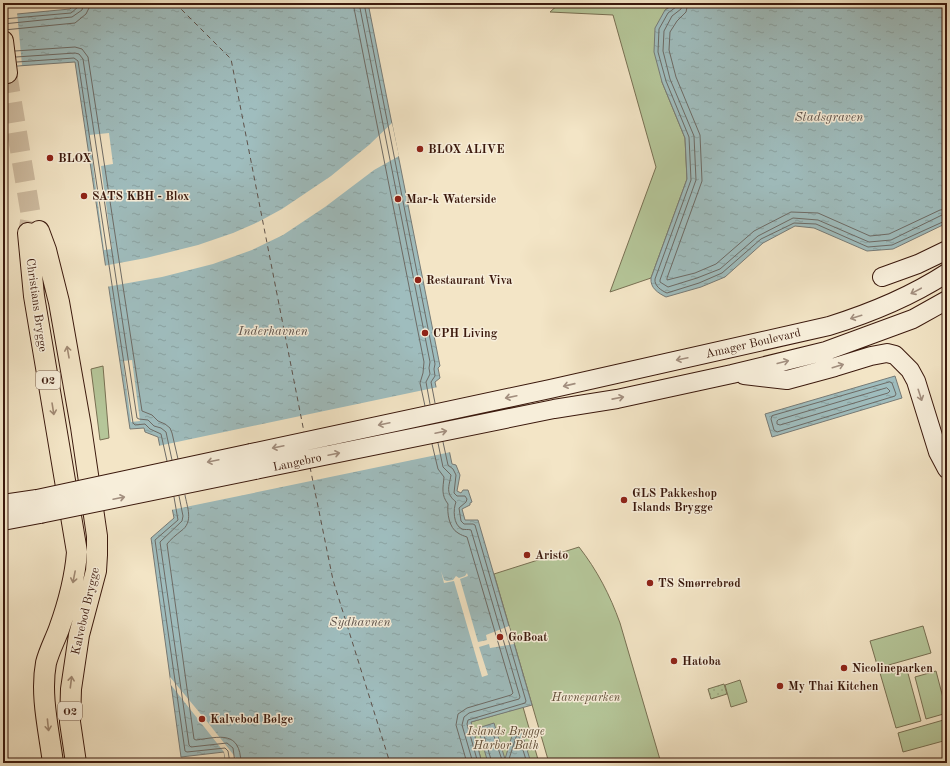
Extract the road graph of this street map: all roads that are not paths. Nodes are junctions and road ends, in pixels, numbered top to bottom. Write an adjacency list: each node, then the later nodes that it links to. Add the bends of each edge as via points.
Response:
1 (3, 41): 2 (main road)
2 (6, 70)
3 (947, 250): 5 (street)
4 (947, 273): 7 (street, Amager Boulevard, one-way to 7)
5 (882, 277)
6 (947, 300): 8 (street, Amager Boulevard)
7 (883, 307): 8 (street, via 897,308); 10 (street, Amager Boulevard, one-way to 10, via 822,327)
8 (913, 319): 9 (street, Amager Boulevard, one-way to 8, via 826,351)
9 (732, 374): 11 (street, Amager Boulevard, one-way to 9, via 617,399); 13 (street, one-way to 13, via 787,380 871,356 887,353 895,355 910,370 916,381 938,452)
10 (550, 389): 16 (street, Langebro, one-way to 16, bridge)
11 (554, 409): 16 (street, Langebro, one-way to 11, bridge)
12 (86, 460): 14 (main road, Christians Brygge / O2, one-way to 14, via 59,302 43,239 34,232 34,296); 19 (main road, Kalvebod Brygge / O2, one-way to 12, via 70,722 71,689 79,634 93,584 97,554 97,536)
13 (947, 469)
14 (64, 472): 18 (main road, Kalvebod Brygge / O2, one-way to 18, via 77,552 72,585 45,672 44,693)
15 (3, 504): 16 (street)
16 (38, 507): 17 (street)
17 (3, 522)
18 (53, 763)
19 (76, 763)

